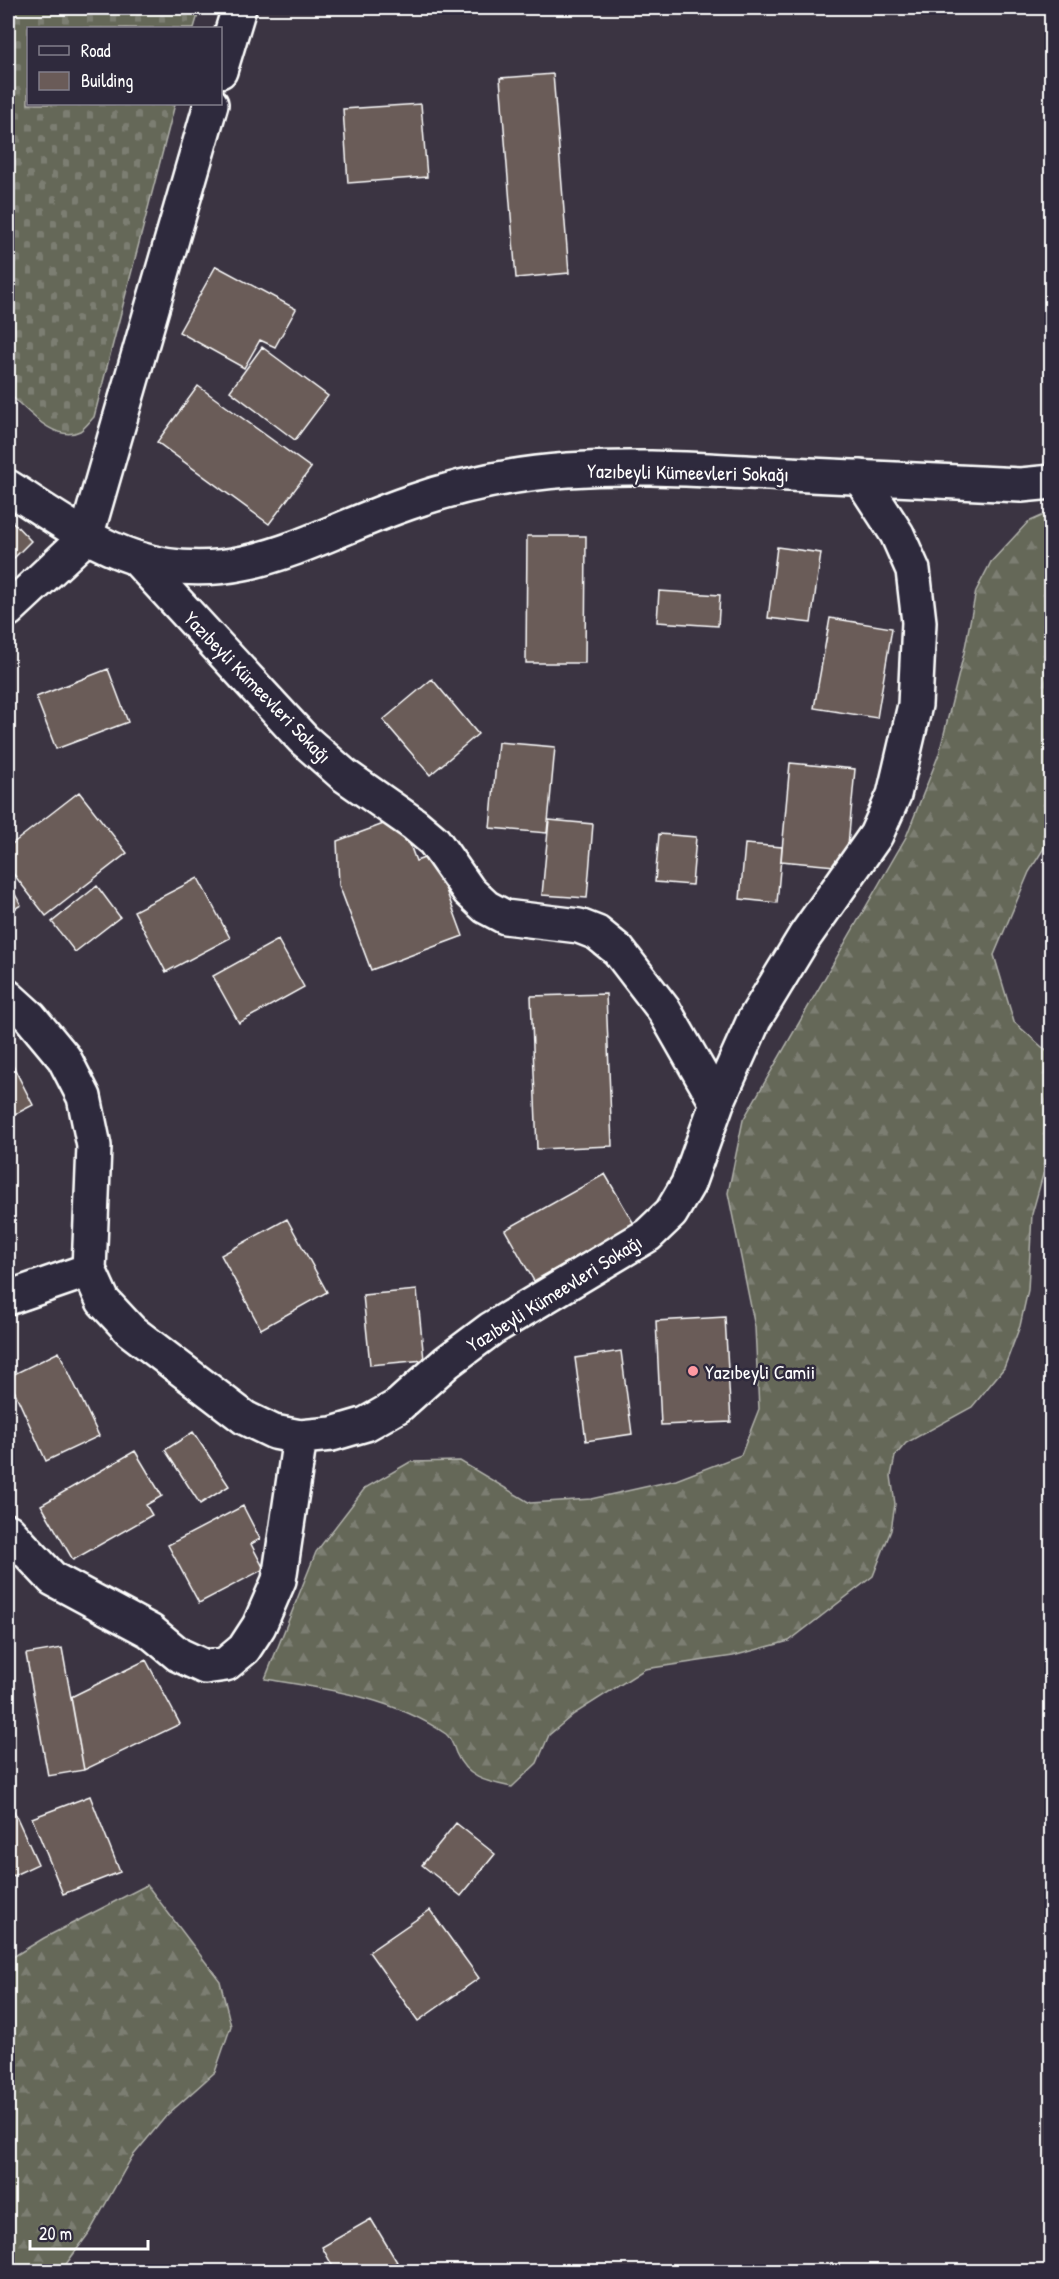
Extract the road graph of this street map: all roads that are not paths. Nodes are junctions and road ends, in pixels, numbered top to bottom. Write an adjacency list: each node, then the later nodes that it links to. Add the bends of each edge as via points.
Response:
1 (239, 8): 2 (street)
2 (222, 64)
3 (211, 105): 7 (street)
4 (860, 477): 5 (street, Yazıbeyli Kümeevleri Sokağı, via 1021,485); 8 (street, Yazıbeyli Kümeevleri Sokağı, via 669,468 569,470 506,477 407,503 265,560 225,568 179,568); 11 (street, Yazıbeyli Kümeevleri Sokağı, via 897,534 913,570 919,622 915,705 894,795 876,836 805,936 754,1020)
5 (1052, 482)
6 (8, 487): 7 (street, Yazıbeyli Kümeevleri Sokağı)
7 (86, 537): 8 (street, Yazıbeyli Kümeevleri Sokağı); 9 (street)
8 (136, 558): 11 (street, Yazıbeyli Kümeevleri Sokağı, via 303,739 344,776 434,841 469,891 486,907 505,917 579,926 597,933 618,950 664,1010)
9 (8, 610)
10 (8, 997): 12 (street, Yazıbeyli Kümeevleri Sokağı, via 64,1058 84,1096 94,1146)
11 (717, 1103): 14 (street, Yazıbeyli Kümeevleri Sokağı, via 688,1184 671,1213 648,1235 491,1329 398,1406 366,1424 332,1434)
12 (89, 1270): 13 (street); 14 (street, Yazıbeyli Kümeevleri Sokağı, via 103,1301 131,1331 176,1367 245,1418 274,1432)
13 (8, 1298)
14 (300, 1437): 15 (street, via 279,1580 259,1626 244,1649 226,1664 206,1667 179,1655 150,1631 53,1579)
15 (8, 1531)

